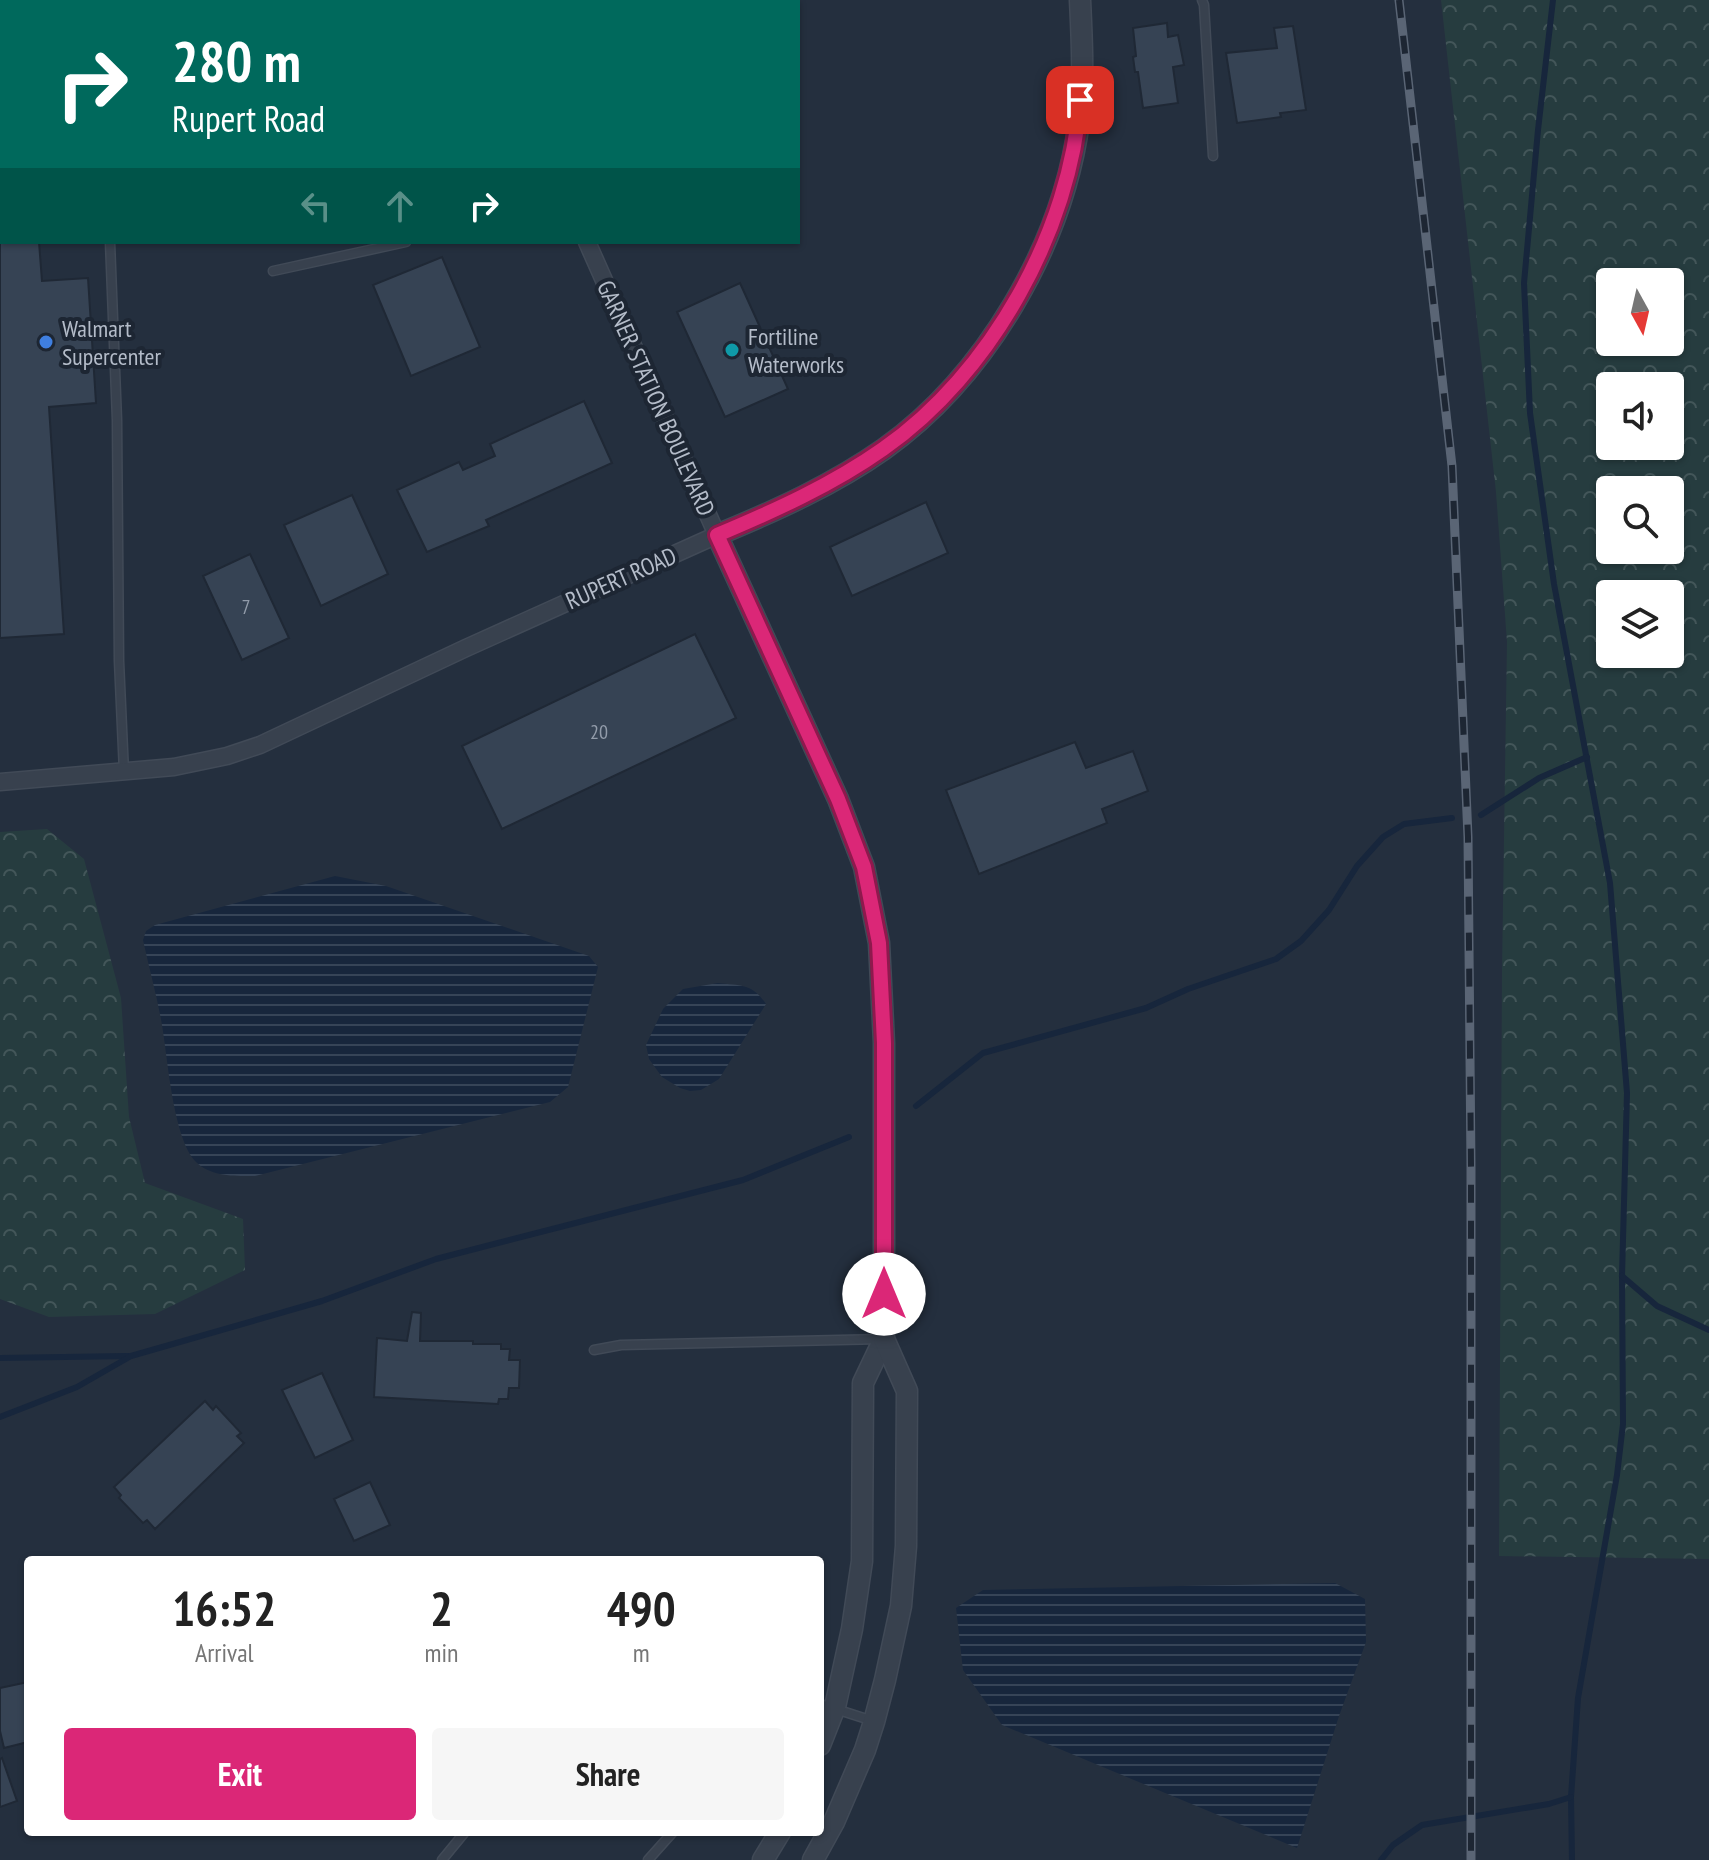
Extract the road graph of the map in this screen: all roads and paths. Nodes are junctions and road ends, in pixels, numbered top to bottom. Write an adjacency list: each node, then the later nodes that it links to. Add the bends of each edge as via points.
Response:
1 (1080, 0): 8 (street, RUPERT ROAD, via 1079,122 1070,166 1048,235 1008,314 936,404 886,447 845,475)
2 (1202, 0): 3 (lane)
3 (1213, 156)
4 (110, 244): 9 (lane)
5 (397, 244): 7 (lane)
6 (588, 244): 8 (street, GARNER STATION BOULEVARD)
7 (273, 271)
8 (717, 535): 9 (street, RUPERT ROAD, via 260,745 174,767); 11 (street, GARNER STATION BOULEVARD, via 864,867 879,943 884,1043)
9 (124, 772): 10 (street, RUPERT ROAD)
10 (0, 782)
11 (884, 1339): 12 (lane); 13 (street, GARNER STATION BOULEVARD, via 863,1383 862,1561 852,1629); 14 (street, GARNER STATION BOULEVARD, via 907,1391 906,1546 901,1606)
12 (594, 1350)
13 (828, 1706): 14 (lane)
14 (874, 1722): 21 (street, GARNER STATION BOULEVARD)
15 (462, 1836): 18 (lane)
16 (669, 1836): 19 (lane)
17 (778, 1836): 20 (street)
18 (442, 1860)
19 (648, 1860)
20 (763, 1860)
21 (813, 1860)

